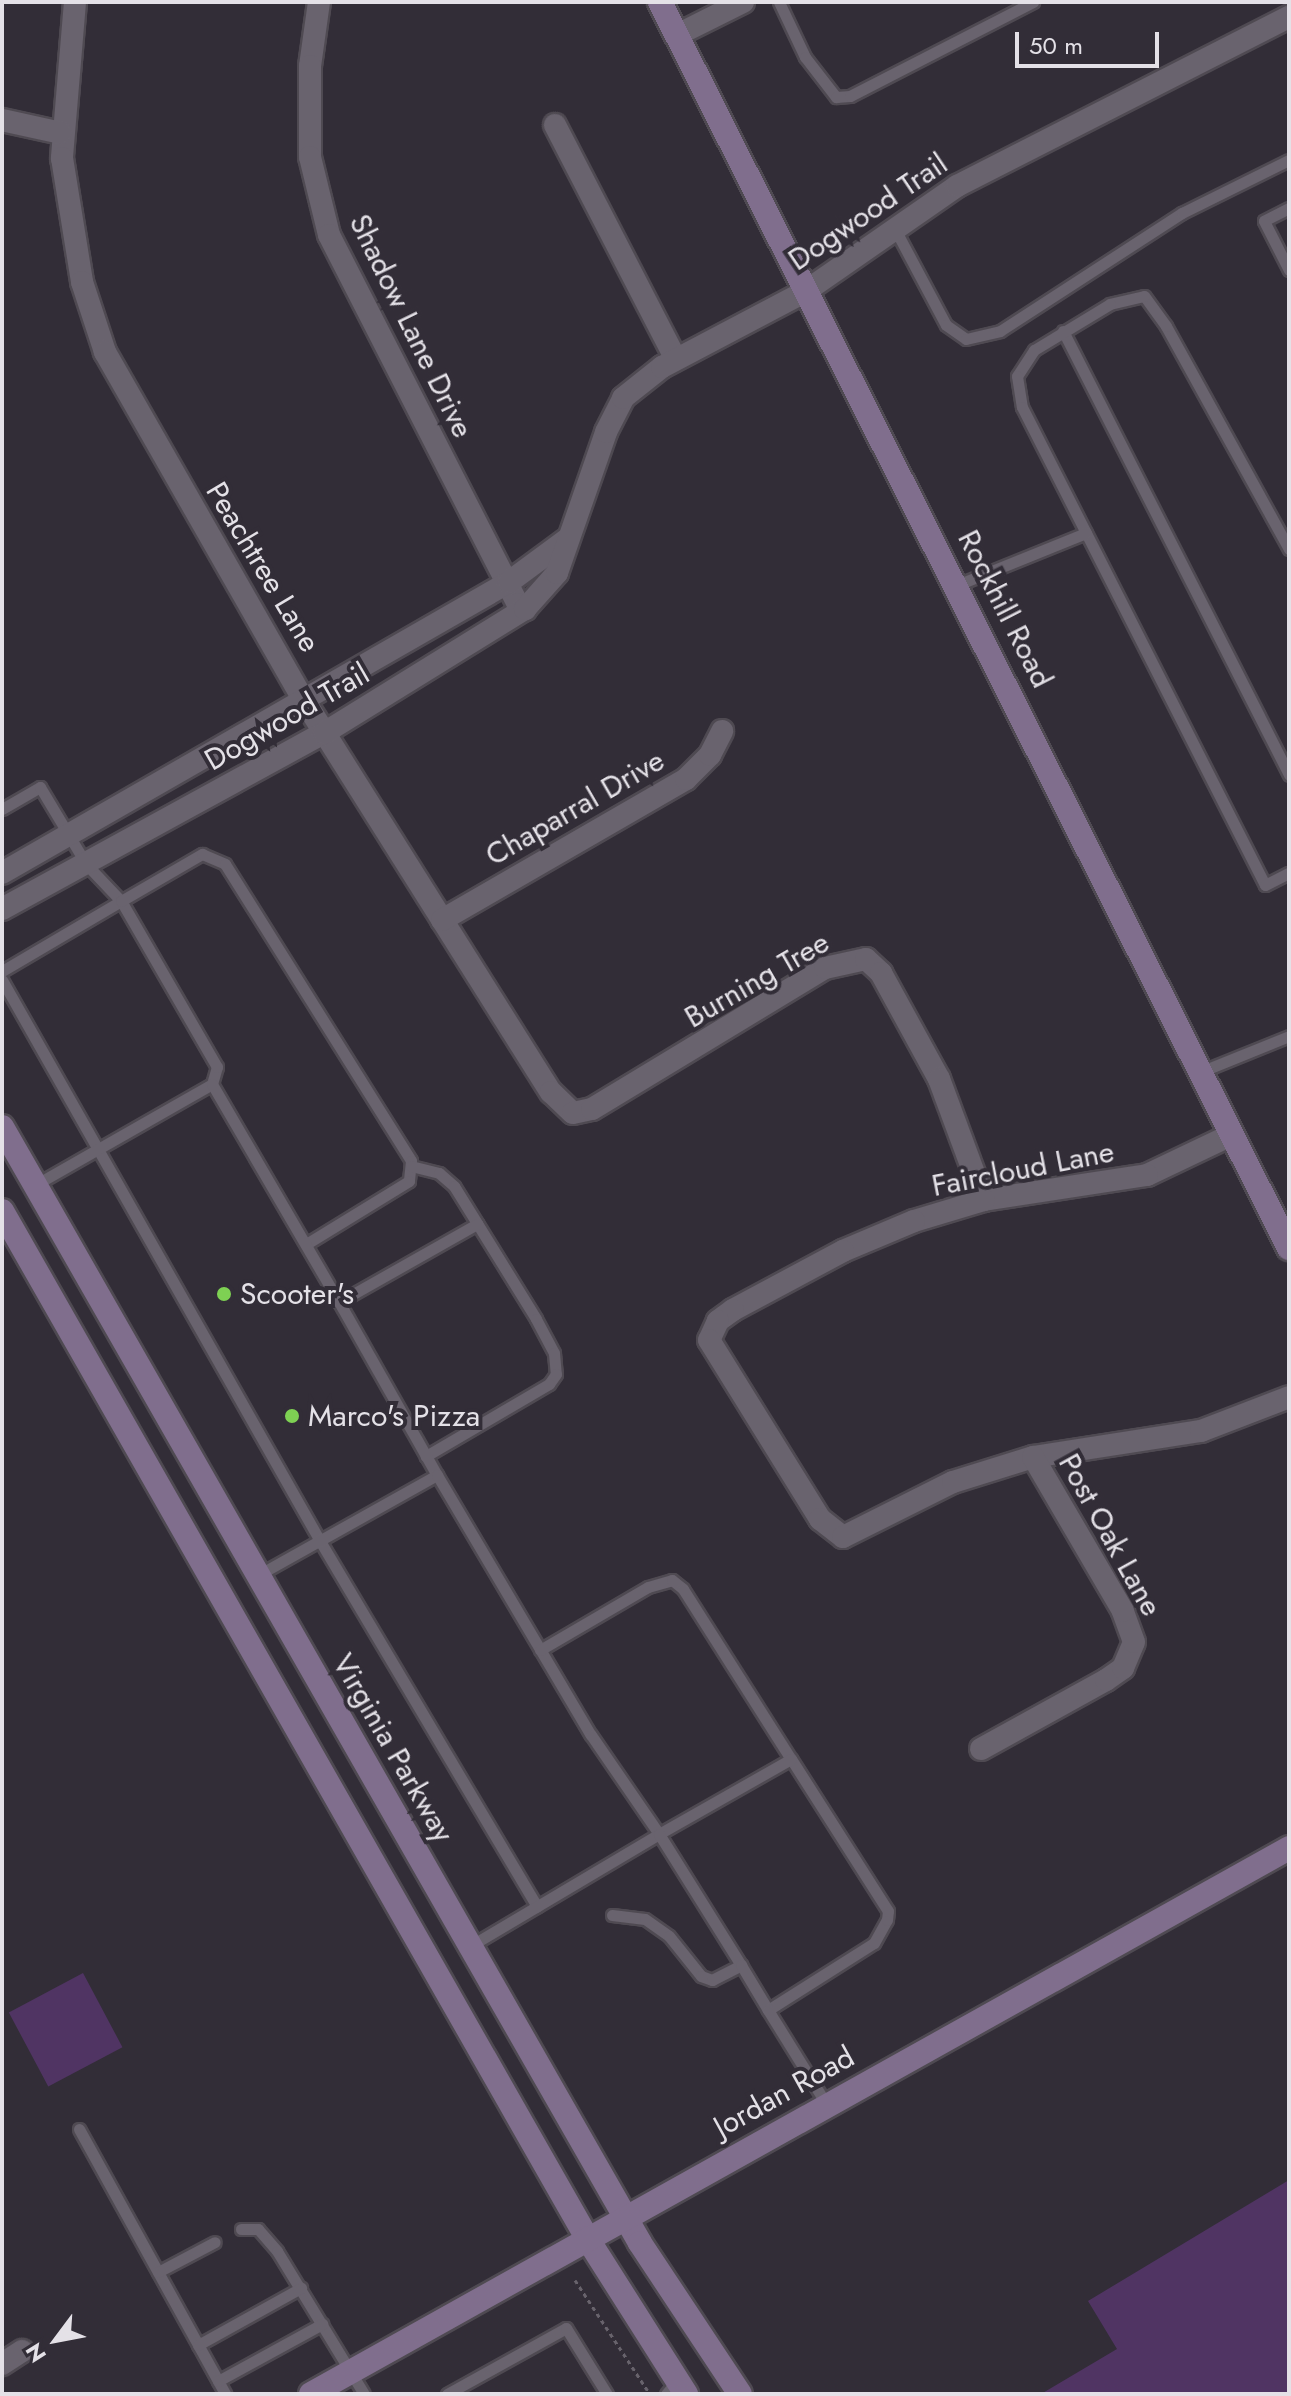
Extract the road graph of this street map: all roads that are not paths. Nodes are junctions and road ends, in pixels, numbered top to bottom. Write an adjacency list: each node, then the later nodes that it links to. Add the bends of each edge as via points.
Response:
1 (75, 2): 11 (street, Peachtree Lane)
2 (319, 2): 22 (street, Shadow Lane Drive, via 310,66 310,157 329,235)
3 (660, 2): 8 (main road, Rockhill Road)
4 (743, 2): 8 (street)
5 (779, 2): 6 (lane, via 805,57 836,97 850,96)
6 (1033, 2)
7 (1289, 17): 14 (street, Dogwood Trail, via 957,186)
8 (677, 35): 16 (main road, Rockhill Road)
9 (2, 120): 11 (street)
10 (555, 125): 18 (street)
11 (61, 133): 25 (street, Peachtree Lane, via 72,234 105,352)
12 (1289, 160): 14 (lane, via 1182,213 1000,331 966,339 946,325)
13 (1289, 208): 15 (lane, via 1264,221)
14 (896, 231): 16 (street, Dogwood Trail)
15 (1289, 270)
16 (806, 291): 18 (street, Dogwood Trail); 23 (main road, Rockhill Road)
17 (1063, 331): 19 (lane, via 1034,350 1017,376 1022,407); 21 (lane, via 1110,304 1144,296 1166,326); 28 (lane)
18 (676, 359): 20 (street, Dogwood Trail, via 623,398)
19 (1086, 533): 23 (lane); 33 (lane, via 1265,885)
20 (566, 540): 22 (street, Dogwood Trail); 24 (street, Dogwood Trail, via 557,573)
21 (1289, 549)
22 (509, 582): 24 (street, Shadow Lane Drive); 25 (street, Dogwood Trail)
23 (957, 585): 40 (main road, Rockhill Road)
24 (525, 609): 27 (street, Dogwood Trail)
25 (305, 702): 27 (street, Peachtree Lane); 30 (street, Dogwood Trail)
26 (722, 731): 36 (street, Chaparral Drive, via 710,755 686,779)
27 (324, 733): 31 (street, Dogwood Trail); 36 (street, Peachtree Lane)
28 (1289, 775)
29 (2, 809): 30 (lane, via 40,787)
30 (68, 836): 31 (lane); 32 (street, Dogwood Trail)
31 (86, 864): 34 (lane); 35 (street, Dogwood Trail)
32 (2, 873)
33 (1289, 873)
34 (121, 901): 37 (lane); 41 (lane, via 217,1067); 46 (lane, via 202,854 225,864)
35 (2, 909)
36 (442, 920): 42 (street, Peachtree Lane)
37 (2, 971)
38 (2, 980): 45 (lane)
39 (1289, 1036): 40 (lane)
40 (1200, 1072): 44 (main road, Rockhill Road)
41 (212, 1084): 45 (lane); 51 (lane)
42 (566, 1110): 48 (street, Burning Tree, via 592,1109 825,968 866,959 881,973 939,1079)
43 (2, 1127): 47 (main road, Virginia Parkway)
44 (1231, 1135): 48 (street, Faircloud Lane, via 1147,1175); 52 (main road, Rockhill Road)
45 (98, 1149): 47 (lane); 58 (lane)
46 (411, 1166): 50 (lane, via 439,1173 454,1186); 51 (lane, via 409,1181)
47 (35, 1185): 59 (main road, Virginia Parkway)
48 (984, 1200): 56 (street, Faircloud Lane, via 843,1251 733,1310 718,1321 709,1340 820,1519 843,1537 941,1487)
49 (2, 1211): 60 (main road)
50 (477, 1224): 53 (lane); 55 (lane, via 554,1353 556,1374 549,1384)
51 (306, 1244): 53 (lane)
52 (1289, 1248)
53 (339, 1302): 55 (lane)
54 (1289, 1397): 56 (street, via 1201,1431)
55 (426, 1456): 57 (lane)
56 (1033, 1457): 62 (street, Post Oak Lane, via 1123,1611 1134,1642 1123,1668 1106,1680)
57 (437, 1475): 58 (lane); 61 (lane)
58 (320, 1541): 59 (lane); 66 (lane)
59 (258, 1576): 60 (main road); 68 (main road, Virginia Parkway)
60 (220, 1596): 75 (main road)
61 (540, 1650): 63 (lane, via 648,1587 672,1580 683,1589); 64 (lane)
62 (981, 1749)
63 (791, 1759): 64 (lane); 70 (lane, via 888,1911 874,1943)
64 (659, 1834): 66 (lane); 69 (lane)
65 (1289, 1848): 71 (main road, Jordan Road)
66 (537, 1907): 68 (lane)
67 (612, 1915): 69 (lane, via 645,1919 701,1976 712,1980)
68 (469, 1946): 73 (main road, Virginia Parkway)
69 (741, 1965): 70 (lane)
70 (768, 2010): 71 (lane)
71 (827, 2105): 73 (main road, Jordan Road)
72 (79, 2129): 77 (lane)
73 (625, 2217): 75 (main road, Jordan Road); 91 (main road, Virginia Parkway)
74 (241, 2229): 78 (lane, via 258,2229)
75 (587, 2238): 83 (main road, Jordan Road); 85 (main road)
76 (215, 2242): 77 (lane)
77 (158, 2272): 80 (lane)
78 (301, 2288): 79 (lane); 80 (lane)
79 (322, 2324): 83 (lane); 84 (lane)
80 (198, 2345): 84 (lane)
81 (22, 2351): 82 (street)
82 (2, 2364)
83 (349, 2373): 87 (main road, Jordan Road); 88 (lane)
84 (218, 2381): 86 (lane)
85 (676, 2390)
86 (225, 2394)
87 (311, 2394)
88 (364, 2394)
89 (447, 2394): 90 (lane, via 566,2328)
90 (607, 2394)
91 (740, 2394)

